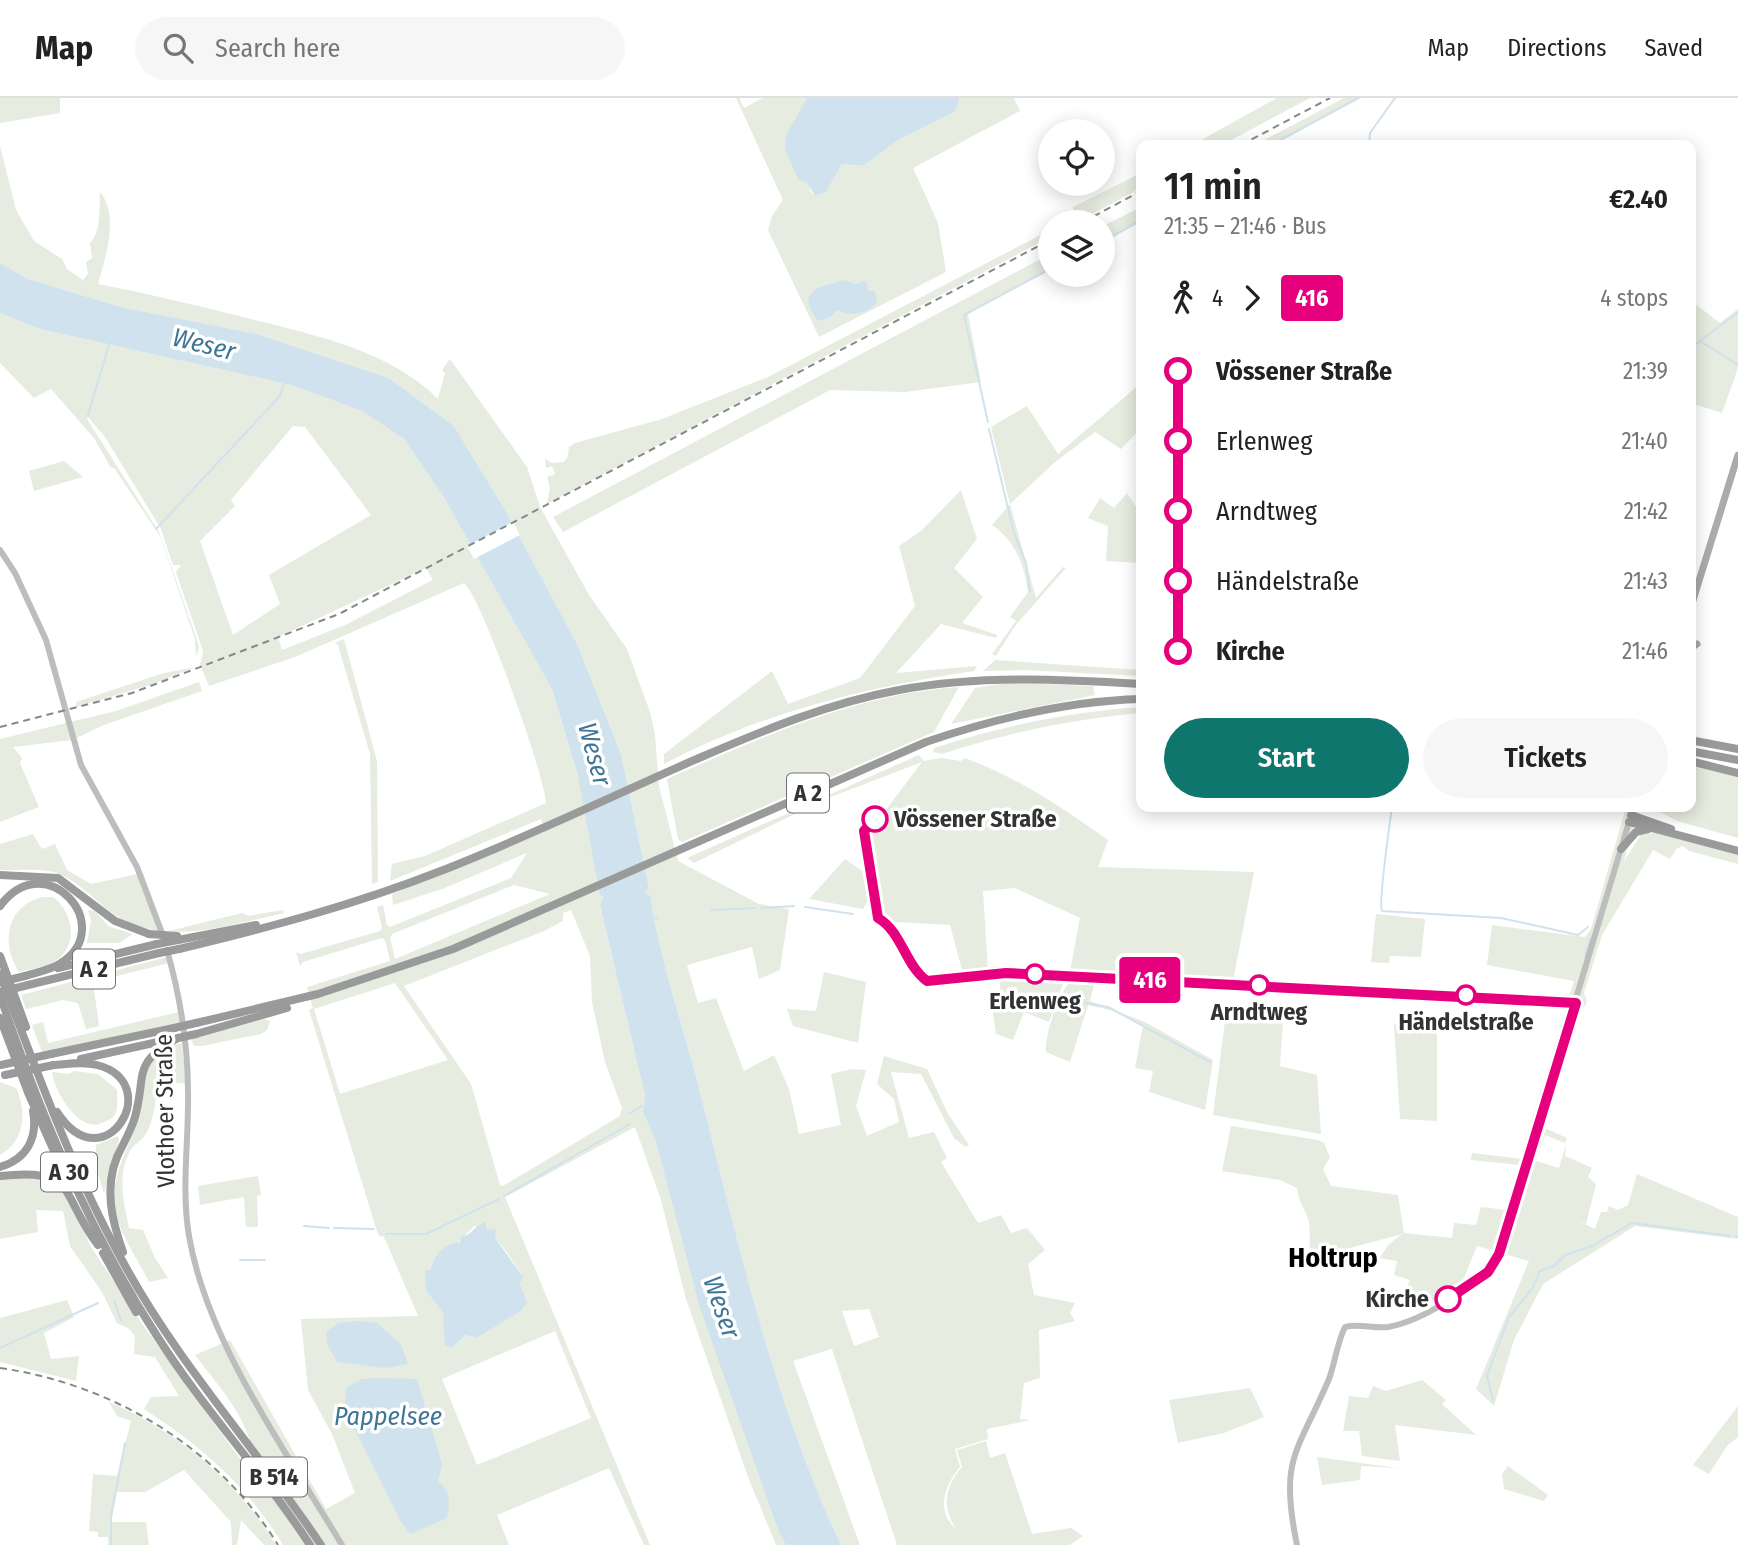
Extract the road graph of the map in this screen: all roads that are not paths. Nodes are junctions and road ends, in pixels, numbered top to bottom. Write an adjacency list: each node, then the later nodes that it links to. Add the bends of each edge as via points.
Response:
1 (1738, 455): 3 (main road)
2 (0, 550): 42 (main road, Vlothoer Straße, via 46,640 74,748 136,867 173,970 188,1072 186,1211 201,1283 228,1349)
3 (1696, 591)
4 (1136, 684): 18 (highway, via 1037,678 963,681 841,703 769,727 398,887 287,922)
5 (1136, 700): 26 (highway, A 2, via 1023,714 926,742 416,963)
6 (1696, 741): 7 (highway)
7 (1738, 749)
8 (1696, 752): 9 (highway)
9 (1738, 760)
10 (1696, 762): 11 (highway)
11 (1738, 773)
12 (1631, 814): 13 (highway); 14 (main road); 15 (highway)
13 (1651, 828): 14 (highway, via 1636,832); 15 (highway)
14 (1621, 849): 43 (main road, via 1499,1254 1479,1279 1424,1314 1392,1326 1345,1327 1329,1379 1294,1453 1289,1489)
15 (1738, 849)
16 (0, 875): 19 (highway, bridge, via 58,878 115,921)
17 (0, 906): 23 (highway, via 19,887 41,884 62,890 78,910 81,933 75,951 59,964)
18 (234, 932): 19 (highway); 19 (highway)
19 (178, 942): 20 (highway, bridge)
20 (158, 949): 23 (highway); 25 (highway, A 2, bridge)
21 (0, 956): 33 (highway)
22 (0, 974): 39 (highway, A 30, via 72,1161 123,1263)
23 (25, 976): 24 (highway, bridge)
24 (0, 982)
25 (0, 994): 38 (highway, A 30, via 67,1168 104,1247)
26 (253, 1015): 28 (highway, bridge); 29 (highway, A 2, bridge)
27 (0, 1017): 32 (highway)
28 (178, 1038): 30 (highway); 37 (highway, via 154,1052 143,1067 134,1119 112,1172 112,1219)
29 (0, 1065)
30 (54, 1065): 31 (highway, bridge); 33 (highway, via 81,1063 106,1068 116,1073 128,1093 125,1117 103,1136 80,1136)
31 (2, 1076)
32 (29, 1095): 34 (highway, via 34,1115 32,1140 19,1158); 36 (highway)
33 (57, 1111): 37 (highway)
34 (0, 1167)
35 (0, 1176): 36 (highway, via 32,1172 54,1179 69,1194)
36 (98, 1245): 38 (highway, via 139,1318)
37 (123, 1252): 39 (highway)
38 (158, 1338): 40 (highway, B 514)
39 (173, 1344): 41 (highway, B 514)
40 (310, 1545)
41 (321, 1545)
42 (342, 1545)
43 (1297, 1545)

